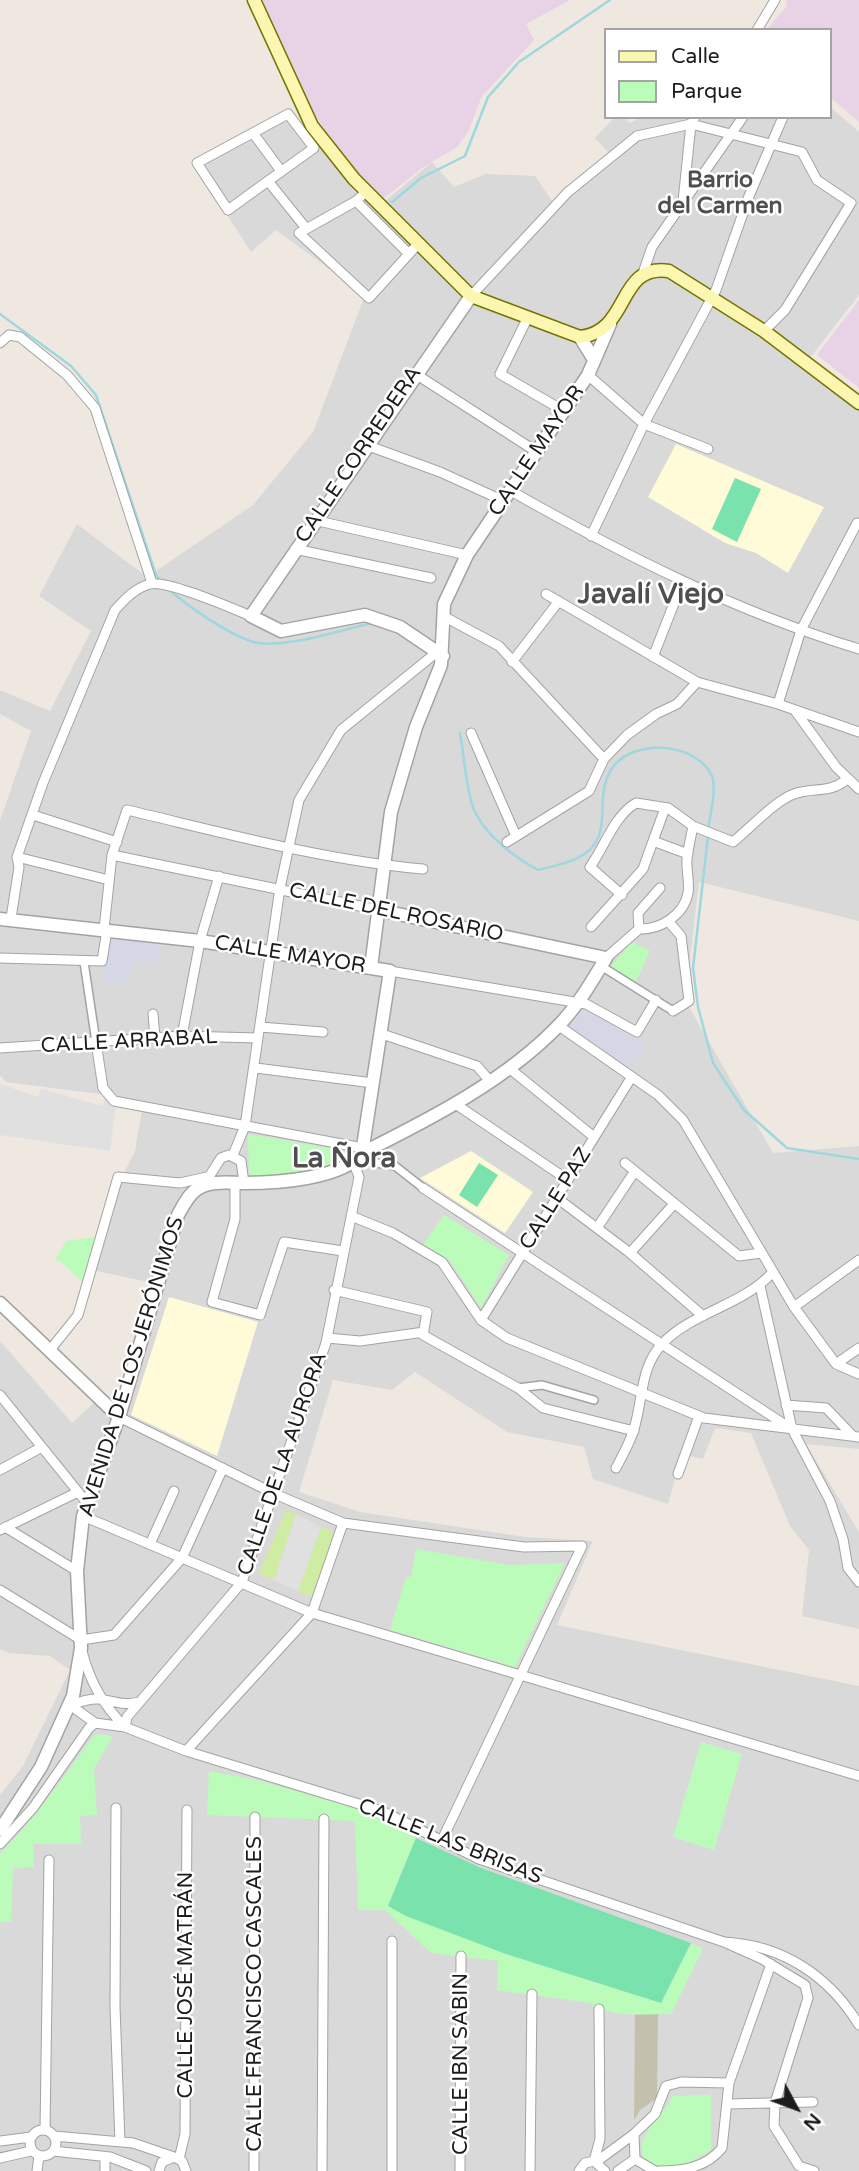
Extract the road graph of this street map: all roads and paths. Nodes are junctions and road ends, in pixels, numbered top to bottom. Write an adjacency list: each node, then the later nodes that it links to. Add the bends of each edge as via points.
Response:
1 (254, 0): 12 (main road, via 312,126)
2 (775, 0): 3 (street)
3 (758, 28)
4 (742, 119): 8 (street)
5 (782, 119): 9 (street)
6 (693, 121): 8 (street); 14 (street); 19 (street, via 637,136 568,192)
7 (253, 133): 10 (street); 10 (street, via 288,114 314,148); 11 (street, via 197,163 228,210)
8 (732, 135): 9 (street); 14 (street)
9 (771, 144): 20 (street); 23 (street, via 802,152 817,180 852,203 785,310)
10 (281, 172): 11 (street)
11 (268, 181): 15 (street)
12 (366, 192): 13 (street); 16 (main road)
13 (356, 201): 15 (street); 17 (street)
14 (683, 203): 18 (street, via 652,247)
15 (302, 230): 17 (street, via 369,298)
16 (418, 244): 17 (street); 19 (main road)
17 (409, 254)
18 (643, 273): 20 (main road, via 654,268 669,271); 22 (main road, CALLE MAYOR)
19 (471, 296): 21 (main road); 27 (street, CALLE CORREDERA)
20 (710, 296): 23 (main road); 31 (street)
21 (527, 319): 24 (main road); 30 (street, via 500,374)
22 (610, 324): 24 (main road); 26 (street, CALLE MAYOR)
23 (764, 331): 29 (main road)
24 (580, 337): 26 (street)
25 (0, 342): 42 (street, via 9,335 20,337 67,375 95,408)
26 (593, 358): 28 (street, CALLE MAYOR)
27 (414, 373): 32 (street, CALLE CORREDERA); 34 (street)
28 (588, 376): 30 (street, CALLE MAYOR); 31 (street)
29 (859, 403)
30 (564, 411): 34 (street, CALLE MAYOR)
31 (645, 424): 33 (street); 38 (street)
32 (366, 445): 35 (street); 36 (street, CALLE CORREDERA)
33 (708, 449)
34 (537, 452): 35 (street, CALLE MAYOR)
35 (507, 496): 38 (street); 40 (street, CALLE MAYOR)
36 (314, 520): 39 (street, CALLE CORREDERA); 40 (street)
37 (858, 523): 48 (street)
38 (591, 536): 43 (street)
39 (295, 549): 41 (street); 46 (street, CALLE CORREDERA)
40 (467, 555): 47 (street, CALLE MAYOR, via 444,604)
41 (431, 578)
42 (152, 583): 46 (street); 62 (street, via 131,593 115,610)
43 (682, 583): 48 (street); 51 (street)
44 (546, 594): 45 (street)
45 (559, 601): 51 (street); 52 (street)
46 (251, 616): 50 (street, via 281,631 365,615 400,626)
47 (445, 617): 50 (street, CALLE MAYOR); 52 (street, via 499,646)
48 (802, 630): 49 (street); 54 (street)
49 (859, 649)
50 (440, 654): 66 (street, via 412,670 341,730 299,800); 70 (street, CALLE MAYOR, via 394,800)
51 (653, 657): 53 (street)
52 (512, 662): 58 (street)
53 (697, 682): 54 (street); 58 (street, via 677,704 627,735)
54 (778, 704): 55 (street)
55 (795, 710): 56 (street); 59 (street)
56 (859, 732)
57 (471, 733): 58 (street, via 512,839 589,790)
58 (604, 759)
59 (846, 780): 60 (street); 63 (street, via 829,789 794,794 733,842)
60 (859, 789)
61 (665, 808): 63 (street); 64 (street); 76 (street, via 636,803 622,811 590,867)
62 (33, 815): 65 (street); 69 (street)
63 (693, 827): 67 (street)
64 (653, 841): 67 (street); 76 (street, via 643,869)
65 (117, 842): 66 (street, via 127,810); 68 (street)
66 (288, 848): 70 (street); 74 (street)
67 (688, 854): 79 (street, via 688,892 682,907)
68 (112, 855): 72 (street, CALLE DEL ROSARIO); 73 (street)
69 (17, 857): 73 (street); 78 (street, via 19,867)
70 (382, 865): 71 (street); 77 (street, CALLE MAYOR)
71 (423, 869)
72 (219, 876): 74 (street, CALLE DEL ROSARIO); 83 (street)
73 (109, 880): 81 (street)
74 (280, 888): 77 (street, CALLE DEL ROSARIO); 84 (street)
75 (660, 888): 82 (street, via 638,913)
76 (622, 895): 80 (street)
77 (379, 910): 87 (street, CALLE DEL ROSARIO); 88 (street, CALLE MAYOR)
78 (5, 919): 81 (street, CALLE MAYOR)
79 (668, 921): 82 (street, via 651,930); 92 (street, via 681,936 689,1001)
80 (591, 927)
81 (105, 929): 83 (street, CALLE MAYOR); 86 (street, via 102,961)
82 (639, 929): 87 (street)
83 (200, 941): 84 (street, CALLE MAYOR); 98 (street)
84 (271, 951): 88 (street, CALLE MAYOR); 95 (street)
85 (0, 958): 86 (street)
86 (84, 961): 101 (street)
87 (604, 962): 90 (street); 91 (street, AVENIDA DE LOS JERÓNIMOS)
88 (371, 967): 89 (street, CALLE MAYOR)
89 (390, 971): 91 (street, CALLE MAYOR); 97 (street)
90 (656, 1000): 91 (street, CALLE MAYOR, via 637,1032); 92 (street)
91 (578, 1003): 94 (street, AVENIDA DE LOS JERÓNIMOS)
92 (673, 1011)
93 (153, 1014): 99 (street)
94 (559, 1026): 104 (street, AVENIDA DE LOS JERÓNIMOS); 105 (street)
95 (260, 1027): 96 (street); 100 (street)
96 (323, 1032)
97 (382, 1034): 106 (street, via 477,1066); 107 (street)
98 (182, 1036): 99 (street, CALLE ARRABAL); 100 (street, CALLE ARRABAL)
99 (155, 1038): 101 (street, CALLE ARRABAL)
100 (258, 1038): 103 (street)
101 (96, 1042): 102 (street, CALLE ARRABAL); 109 (street, via 103,1088 114,1101)
102 (0, 1048)
103 (256, 1068): 107 (street); 109 (street)
104 (509, 1068): 106 (street, AVENIDA DE LOS JERÓNIMOS); 110 (street)
105 (631, 1078): 110 (street, CALLE PAZ); 129 (street, via 658,1095 683,1120)
106 (489, 1080): 108 (street, AVENIDA DE LOS JERÓNIMOS)
107 (373, 1083): 112 (street)
108 (454, 1103): 112 (street, AVENIDA DE LOS JERÓNIMOS); 116 (street)
109 (245, 1126): 111 (street); 112 (street)
110 (594, 1137): 116 (street, CALLE PAZ)
111 (233, 1155): 114 (street, via 225,1156); 119 (street, via 243,1164)
112 (359, 1156): 119 (street, AVENIDA DE LOS JERÓNIMOS, via 342,1170 274,1182); 120 (street, via 395,1166); 124 (street, CALLE DE LA AURORA)
113 (625, 1163): 115 (street)
114 (217, 1166): 117 (street); 119 (street)
115 (635, 1171): 123 (street); 125 (street)
116 (568, 1180): 122 (street, CALLE PAZ)
117 (205, 1182): 118 (street); 119 (street, AVENIDA DE LOS JERÓNIMOS); 121 (street, AVENIDA DE LOS JERÓNIMOS)
118 (180, 1183): 121 (street); 142 (street, via 118,1177 78,1315)
119 (234, 1183): 126 (street, via 236,1219 212,1302 260,1315 284,1242)
120 (424, 1188): 127 (street)
121 (190, 1196): 151 (street, AVENIDA DE LOS JERÓNIMOS, via 178,1215)
122 (556, 1198): 125 (street); 127 (street, CALLE PAZ)
123 (674, 1204): 128 (street); 129 (street, via 739,1256)
124 (351, 1216): 126 (street, CALLE DE LA AURORA); 137 (street, via 393,1233 442,1262)
125 (597, 1228): 128 (street)
126 (343, 1251): 133 (street, CALLE DE LA AURORA)
127 (523, 1252): 137 (street, CALLE PAZ); 140 (street)
128 (630, 1253): 136 (street)
129 (761, 1253): 131 (street)
130 (859, 1260): 135 (street)
131 (772, 1273): 132 (street); 135 (street)
132 (760, 1286): 136 (street); 149 (street)
133 (334, 1290): 138 (street, via 427,1312); 139 (street, CALLE DE LA AURORA)
134 (0, 1303): 142 (street)
135 (794, 1307): 143 (street)
136 (703, 1316): 140 (street)
137 (481, 1320): 146 (street, via 507,1338)
138 (424, 1334): 139 (street, via 360,1342); 145 (street)
139 (327, 1338): 162 (street, CALLE DE LA AURORA)
140 (663, 1343): 146 (street, via 647,1366); 152 (street)
141 (859, 1348): 143 (street)
142 (50, 1350): 151 (street)
143 (836, 1364): 144 (street)
144 (859, 1374)
145 (518, 1388): 148 (street, via 542,1385); 153 (street, via 543,1408)
146 (643, 1391): 150 (street); 153 (street)
147 (0, 1395): 155 (street)
148 (594, 1400)
149 (786, 1405): 152 (street); 154 (street, via 826,1408)
150 (699, 1416): 152 (street); 159 (street)
151 (119, 1417): 156 (street); 163 (street, AVENIDA DE LOS JERÓNIMOS)
152 (792, 1429): 154 (street); 169 (street, via 830,1501 848,1568)
153 (634, 1431): 157 (street)
154 (856, 1436)
155 (42, 1447): 158 (street); 161 (street)
156 (223, 1468): 162 (street); 167 (street)
157 (616, 1468)
158 (0, 1470)
159 (678, 1474)
160 (174, 1491): 166 (street)
161 (78, 1492): 163 (street); 165 (street)
162 (275, 1494): 164 (street); 170 (street, CALLE DE LA AURORA)
163 (85, 1509): 166 (street); 168 (street, AVENIDA DE LOS JERÓNIMOS)
164 (343, 1523): 172 (street); 174 (street, via 524,1547 582,1546)
165 (3, 1529): 168 (street)
166 (150, 1544): 167 (street)
167 (182, 1558): 170 (street); 173 (street, via 114,1635)
168 (77, 1571): 173 (street, AVENIDA DE LOS JERÓNIMOS)
169 (859, 1582)
170 (242, 1583): 172 (street); 176 (street, CALLE DE LA AURORA)
171 (0, 1590): 173 (street)
172 (312, 1613): 174 (street); 180 (street)
173 (81, 1644): 175 (street, via 89,1678); 177 (street, AVENIDA DE LOS JERÓNIMOS)
174 (521, 1677): 181 (street); 187 (street)
175 (102, 1699): 176 (street, via 118,1705); 177 (street); 179 (street)
176 (140, 1702): 179 (street, CALLE DE LA AURORA)
177 (70, 1705): 178 (street); 186 (street, AVENIDA DE LOS JERÓNIMOS, via 41,1767)
178 (96, 1723): 179 (street, CALLE LAS BRISAS); 188 (street, via 33,1808)
179 (125, 1727): 180 (street, CALLE LAS BRISAS)
180 (186, 1751): 187 (street, CALLE LAS BRISAS, via 382,1811)
181 (859, 1776)
182 (116, 1808): 205 (street)
183 (187, 1810): 212 (street, CALLE JOSÉ MATRÁN)
184 (254, 1817): 219 (street, CALLE FRANCISCO CASCALES)
185 (324, 1819): 220 (street)
186 (0, 1830)
187 (442, 1840): 191 (street, CALLE LAS BRISAS, via 479,1859)
188 (0, 1843)
189 (49, 1860): 201 (street)
190 (393, 1941): 221 (street)
191 (724, 1942): 193 (street); 196 (street, CALLE LAS BRISAS, via 776,1953 819,1975)
192 (461, 1956): 222 (street, CALLE IBN SABIN)
193 (771, 1965): 197 (street); 199 (street, via 805,1985 808,1998)
194 (532, 1994): 223 (street)
195 (599, 2009): 211 (street, via 600,2140)
196 (859, 2025)
197 (729, 2082): 200 (street); 202 (street, via 672,2083 663,2092 655,2114)
198 (813, 2102): 199 (street)
199 (775, 2103): 200 (street); 228 (street, via 775,2126 799,2166)
200 (727, 2104): 227 (street, via 722,2148)
201 (50, 2133): 203 (street, via 37,2131); 205 (street); 206 (street)
202 (634, 2134): 210 (street); 211 (street)
203 (31, 2137): 204 (street); 207 (street)
204 (0, 2141)
205 (120, 2142): 212 (street, via 163,2151)
206 (53, 2151): 207 (street); 208 (street)
207 (35, 2153): 209 (street); 214 (street)
208 (105, 2157): 215 (street); 216 (street)
209 (0, 2158)
210 (635, 2159): 225 (street); 226 (street)
211 (595, 2161): 213 (street); 224 (street)
212 (181, 2163): 217 (street, via 166,2159); 218 (street)
213 (578, 2169)
214 (37, 2171)
215 (105, 2171)
216 (146, 2171)
217 (159, 2171)
218 (194, 2171)
219 (254, 2171)
220 (322, 2171)
221 (392, 2171)
222 (460, 2171)
223 (530, 2171)
224 (605, 2171)
225 (618, 2171)
226 (657, 2171): 227 (street)
227 (687, 2171)
228 (814, 2171)

